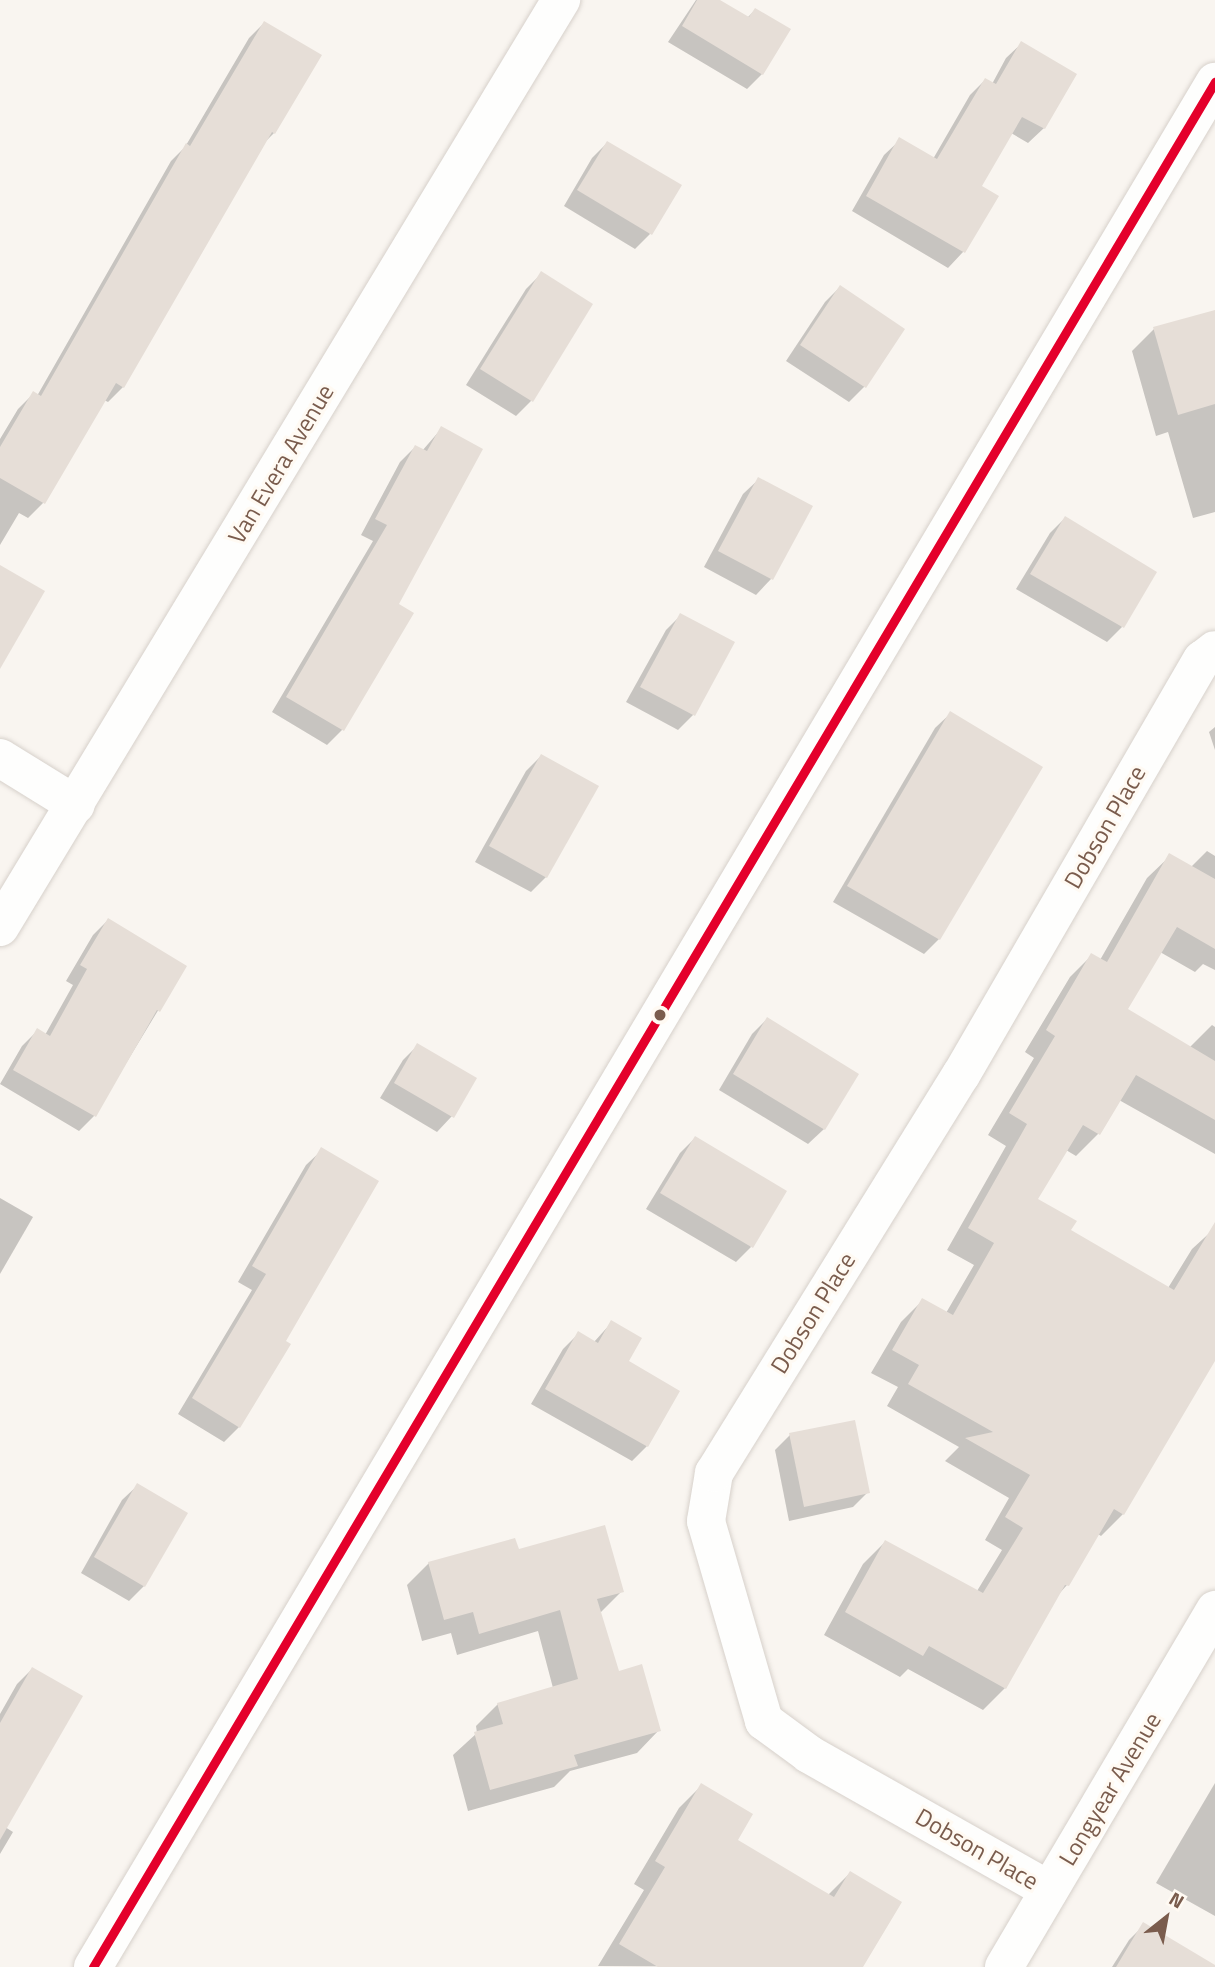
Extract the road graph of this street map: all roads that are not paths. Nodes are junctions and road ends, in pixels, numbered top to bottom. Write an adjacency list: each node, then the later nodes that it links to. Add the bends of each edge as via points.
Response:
1 (561, 0): 5 (street, Van Evera Avenue)
2 (1215, 82): 9 (street)
3 (1215, 650): 8 (street, Dobson Place, via 1202,660 961,1075 715,1473 706,1521 764,1721 809,1754)
4 (0, 758): 5 (street)
5 (76, 805): 6 (street, Van Evera Avenue)
6 (0, 927)
7 (1215, 1610): 8 (street, Longyear Avenue)
8 (1049, 1891): 10 (street, Longyear Avenue)
9 (93, 1967)
10 (1004, 1967)

